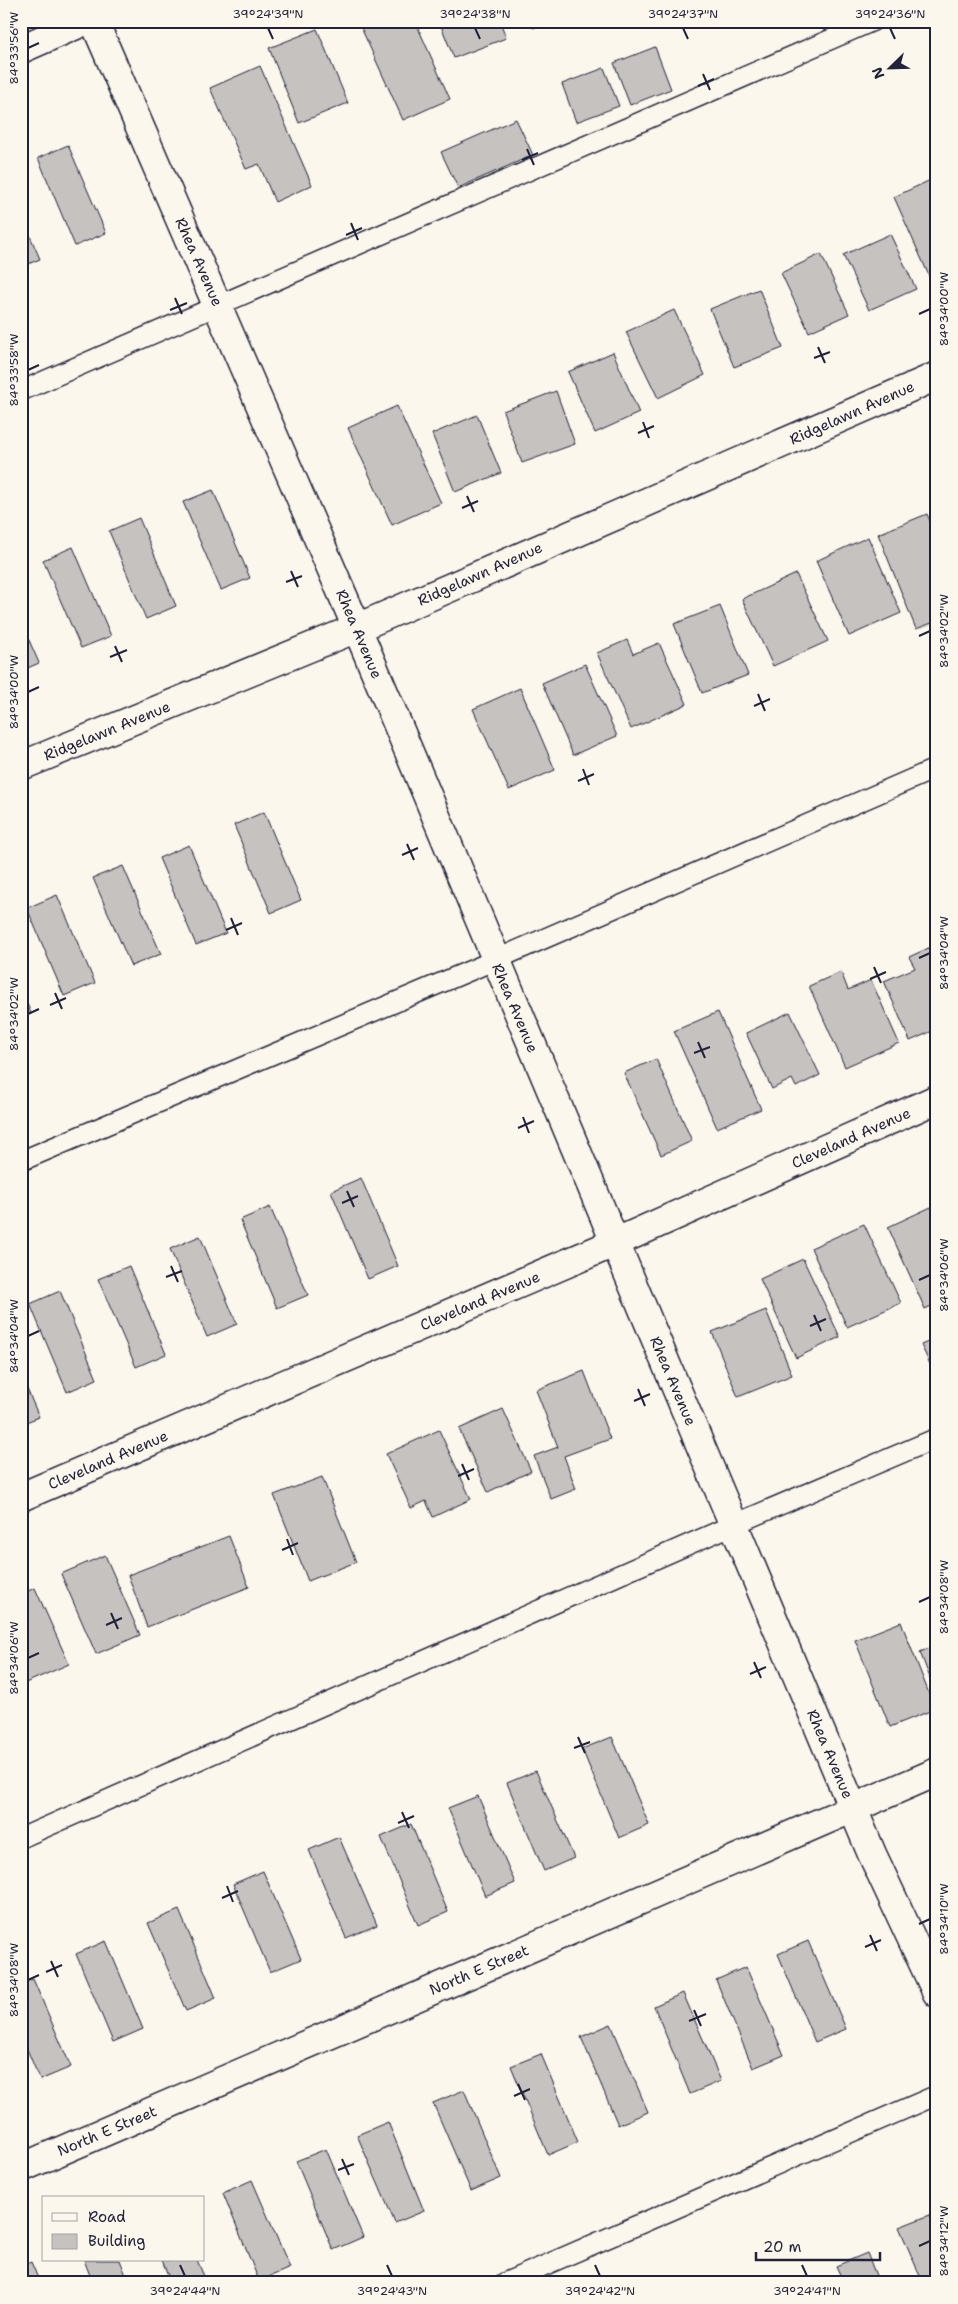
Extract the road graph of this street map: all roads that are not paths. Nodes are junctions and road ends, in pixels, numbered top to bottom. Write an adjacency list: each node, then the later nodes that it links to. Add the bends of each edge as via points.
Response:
1 (85, 21): 4 (street)
2 (94, 21): 5 (street, Rhea Avenue)
3 (873, 21): 5 (lane)
4 (21, 49)
5 (219, 305): 7 (lane); 8 (street, Rhea Avenue)
6 (937, 376): 8 (street, Ridgelawn Avenue)
7 (21, 391)
8 (357, 628): 9 (street, Ridgelawn Avenue); 11 (street, Rhea Avenue)
9 (21, 766)
10 (937, 768): 11 (lane)
11 (495, 960): 13 (lane); 14 (street, Rhea Avenue)
12 (937, 1099): 14 (street, Cleveland Avenue)
13 (21, 1161)
14 (614, 1243): 16 (street, Cleveland Avenue); 17 (street, Rhea Avenue)
15 (937, 1438): 17 (lane)
16 (21, 1498)
17 (734, 1524): 19 (street, Rhea Avenue); 20 (lane)
18 (937, 1772): 19 (street, North E Street)
19 (853, 1809): 21 (street, Rhea Avenue); 23 (street, North E Street)
20 (21, 1838)
21 (937, 1994)
22 (937, 2095): 24 (lane)
23 (21, 2168)
24 (504, 2283)

